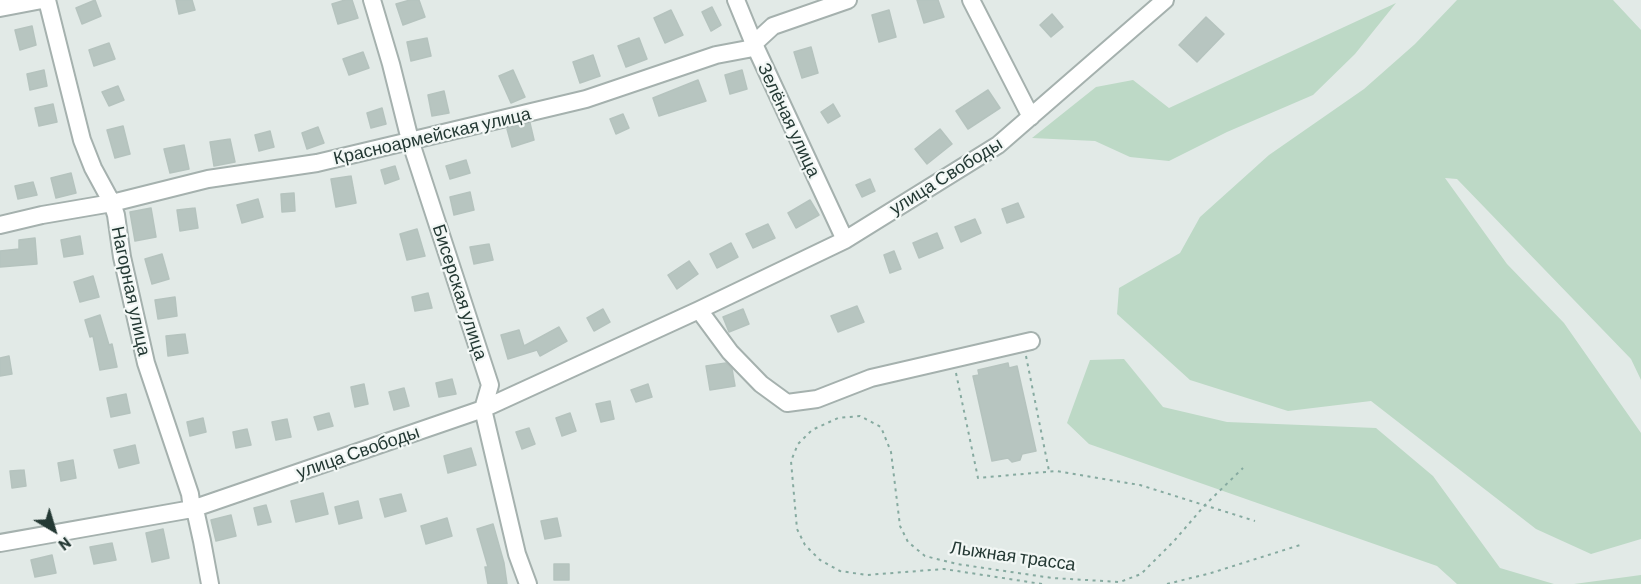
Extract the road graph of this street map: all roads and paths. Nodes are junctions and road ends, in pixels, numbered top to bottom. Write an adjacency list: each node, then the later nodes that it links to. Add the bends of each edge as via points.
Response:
1 (42, 0): 8 (street)
2 (48, 0): 12 (street, Нагорная улица, via 82,140)
3 (372, 0): 11 (street, Бисерская улица)
4 (736, 0): 9 (street, Зелёная улица)
5 (848, 0): 9 (street, Красноармейская улица, via 773,26)
6 (971, 0): 10 (street)
7 (1165, 0): 10 (street, улица Свободы)
8 (0, 8)
9 (754, 44): 11 (street, Красноармейская улица, via 586,99); 14 (street, Зелёная улица)
10 (1030, 117): 14 (street, улица Свободы, via 998,145)
11 (410, 140): 12 (street, Красноармейская улица, via 317,163 208,179); 18 (street, Бисерская улица, via 490,385)
12 (112, 202): 13 (street, Красноармейская улица); 22 (street, Нагорная улица, via 146,363)
13 (0, 225)
14 (845, 240): 15 (street, улица Свободы)
15 (699, 310): 17 (street, via 730,352 761,384 788,403 817,399 871,378); 18 (street, улица Свободы)
16 (1027, 342): 17 (street); 20 (path)
17 (952, 359): 20 (path, via 978,478)
18 (483, 409): 22 (street, улица Свободы); 27 (street, Бисерская улица, via 517,554)
19 (1243, 468): 21 (path, Лыжная трасса)
20 (1049, 471): 21 (path, via 1140,485)
21 (1205, 506): 23 (path); 28 (path, Лыжная трасса, via 1141,574 1120,582 1052,578 968,566 926,556 908,542 900,526 891,452 881,427 860,416 838,418 812,430 798,444 792,460 797,529 820,560 840,571 867,575 944,569)
22 (192, 509): 24 (street, улица Свободы); 26 (street, Нагорная улица)
23 (1255, 521)
24 (0, 543)
25 (1300, 545): 29 (path)
26 (210, 584)
27 (528, 584)
28 (1042, 584)
29 (1167, 584)

